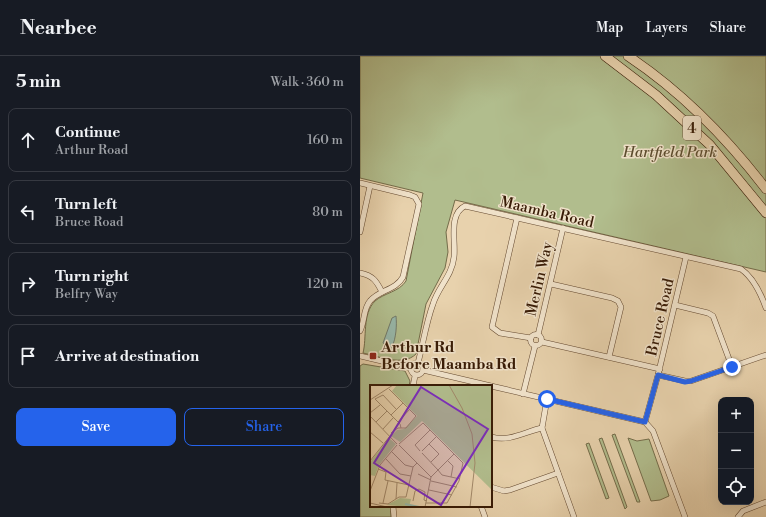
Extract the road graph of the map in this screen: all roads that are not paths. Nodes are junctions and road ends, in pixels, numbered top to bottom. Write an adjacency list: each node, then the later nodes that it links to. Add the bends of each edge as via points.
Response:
1 (605, 56): 6 (highway, 4, via 656,95 710,145)
2 (628, 56): 5 (highway, 4, via 649,70 709,121)
3 (360, 183): 4 (street)
4 (370, 186): 9 (street); 13 (street, via 410,195 415,197 418,204 403,277 395,286)
5 (766, 189)
6 (766, 213)
7 (517, 218): 8 (street, Maamba Road); 18 (street, via 492,327 500,333); 24 (street, Maamba Road, via 465,206 459,210 453,233 452,266 433,303)
8 (564, 228): 10 (street, Maamba Road); 12 (street, Merlin Way)
9 (360, 232)
10 (686, 257): 14 (street, Bruce Road); 15 (street, Maamba Road, via 741,269 761,294)
11 (360, 273): 13 (street, via 376,279)
12 (551, 284): 17 (street, Merlin Way); 23 (street, via 618,301 621,307)
13 (382, 292): 16 (street, via 367,306)
14 (675, 305): 25 (street, via 713,316); 27 (street, Bruce Road)
15 (766, 308)
16 (360, 331)
17 (538, 335): 18 (street); 19 (street)
18 (531, 338): 20 (street, via 531,343)
19 (542, 342): 20 (street); 23 (street)
20 (535, 346): 34 (street)
21 (766, 355): 25 (street)
22 (360, 356): 26 (street)
23 (609, 357): 27 (street)
24 (418, 363): 26 (street); 28 (street)
25 (732, 367): 29 (street, via 685,382)
26 (410, 368): 30 (street)
27 (660, 369): 29 (street, Bruce Road)
28 (423, 370): 30 (street); 32 (street)
29 (658, 375): 36 (street, Bruce Road)
30 (415, 376): 31 (street)
31 (413, 385)
32 (487, 385)
33 (492, 386): 34 (street)
34 (523, 394): 35 (street)
35 (547, 399): 36 (street); 37 (street)
36 (645, 422): 47 (street, via 653,431)
37 (542, 428): 38 (street, via 512,438); 39 (street)
38 (492, 437)
39 (558, 473): 40 (street, via 510,490); 46 (street)
40 (492, 487)
41 (766, 502): 48 (street, via 743,510)
42 (393, 507): 44 (street)
43 (481, 507): 45 (street)
44 (394, 517)
45 (485, 517)
46 (574, 517)
47 (685, 517)
48 (738, 517)

